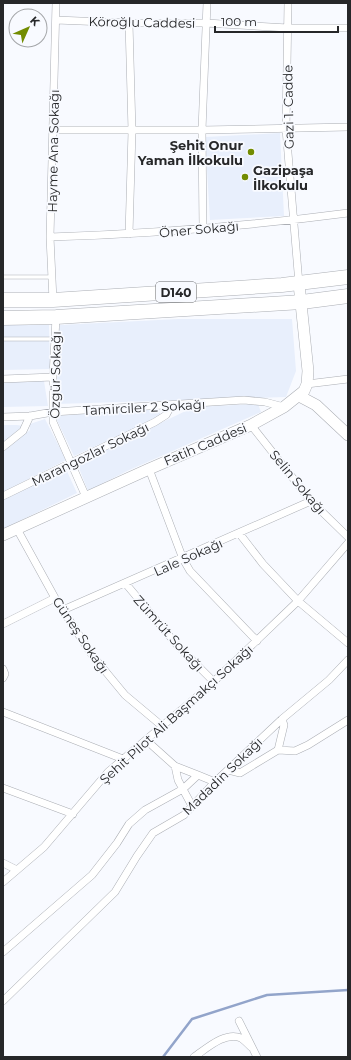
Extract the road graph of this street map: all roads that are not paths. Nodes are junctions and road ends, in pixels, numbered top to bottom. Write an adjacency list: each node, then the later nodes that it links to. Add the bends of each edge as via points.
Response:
1 (56, 3): 4 (street, Hayme Ana Sokağı)
2 (207, 3): 6 (street)
3 (288, 3): 7 (street, Gazi 1. Cadde)
4 (56, 20): 5 (street, Köroğlu Caddesi); 11 (street, Hayme Ana Sokağı)
5 (130, 23): 6 (street, Köroğlu Caddesi); 13 (street)
6 (206, 23): 7 (street, Köroğlu Caddesi); 12 (street)
7 (288, 28): 8 (street, Köroğlu Caddesi); 10 (street, Gazi 1. Cadde)
8 (348, 28)
9 (348, 127): 10 (street)
10 (286, 129): 12 (street); 15 (street, Gazi 1. Cadde)
11 (53, 130): 13 (street); 18 (street, Hayme Ana Sokağı)
12 (202, 130): 13 (street); 16 (street)
13 (132, 131): 17 (street)
14 (348, 213): 15 (street, Öner Sokağı)
15 (294, 220): 16 (street, Öner Sokağı); 22 (street, Gazi 1. Cadde)
16 (204, 229): 17 (street, Öner Sokağı)
17 (129, 234): 18 (street, Öner Sokağı)
18 (50, 238): 20 (street, Hayme Ana Sokağı)
19 (3, 277): 20 (lane)
20 (52, 277): 25 (street, Hayme Ana Sokağı)
21 (348, 277): 22 (highway, D140)
22 (299, 284): 25 (highway, D140); 26 (main road)
23 (348, 296): 26 (highway, D140)
24 (3, 300): 25 (highway, D140)
25 (53, 300)
26 (302, 302): 27 (highway, D140); 34 (main road)
27 (56, 317): 28 (highway, D140); 30 (street, Özgür Sokağı)
28 (3, 318)
29 (3, 339): 30 (lane)
30 (55, 339): 31 (street, Özgür Sokağı)
31 (53, 377): 32 (street); 38 (street, Özgür Sokağı)
32 (3, 379)
33 (348, 379): 34 (street)
34 (307, 384): 35 (main road, Fatih Caddesi)
35 (299, 396): 37 (main road, Fatih Caddesi); 42 (main road, via 316,405)
36 (171, 406): 37 (street, Tamirciler 2 Sokağı, via 244,400); 38 (street, Tamirciler 2 Sokağı); 44 (street, Marangozlar Sokağı, via 166,415 155,422)
37 (284, 407): 41 (main road, Fatih Caddesi)
38 (53, 412): 39 (street, Tamirciler 2 Sokağı); 44 (street, Özgür Sokağı, via 53,422)
39 (30, 416): 40 (street, Tamirciler 2 Sokağı); 43 (street, via 23,431)
40 (3, 417)
41 (251, 425): 45 (main road, Fatih Caddesi); 48 (street, Selin Sokağı)
42 (348, 435)
43 (3, 447)
44 (71, 463): 46 (street, Marangozlar Sokağı); 47 (street, Özgür Sokağı)
45 (149, 468): 47 (main road, Fatih Caddesi); 54 (street)
46 (3, 496)
47 (86, 497): 49 (main road, Fatih Caddesi)
48 (311, 501): 50 (street, Lale Sokağı); 52 (street, Selin Sokağı)
49 (18, 529): 51 (main road, Fatih Caddesi); 56 (street, Güneş Sokağı)
50 (239, 534): 54 (street, Lale Sokağı); 57 (street)
51 (3, 535)
52 (348, 537)
53 (348, 543): 57 (street, Şehit Pilot Ali Başmakçı Sokağı)
54 (183, 559): 55 (street, Lale Sokağı); 60 (street, via 190,571)
55 (126, 584): 58 (street, Lale Sokağı); 65 (street, Zümrüt Sokağı, via 178,645)
56 (55, 598): 58 (street, Güneş Sokağı); 59 (street)
57 (298, 601): 60 (street, Şehit Pilot Ali Başmakçı Sokağı); 61 (street)
58 (63, 610): 69 (street, Güneş Sokağı, via 92,655 125,696)
59 (3, 624)
60 (257, 641): 65 (street, Şehit Pilot Ali Başmakçı Sokağı)
61 (348, 643)
62 (348, 660): 67 (street, Madadin Sokağı, via 329,680)
63 (3, 670): 64 (street)
64 (3, 678)
65 (214, 682): 69 (street, Şehit Pilot Ali Başmakçı Sokağı)
66 (3, 712): 72 (street)
67 (282, 719): 71 (street, via 284,725); 74 (street, Madadin Sokağı)
68 (348, 720): 71 (street, via 295,751)
69 (162, 726): 70 (street, Şehit Pilot Ali Başmakçı Sokağı)
70 (146, 740): 72 (street, Şehit Pilot Ali Başmakçı Sokağı); 73 (street)
71 (278, 750): 74 (street, via 240,773)
72 (123, 759): 80 (street, Şehit Pilot Ali Başmakçı Sokağı, via 108,772)
73 (175, 766): 75 (street); 78 (street)
74 (228, 770): 76 (street, Madadin Sokağı)
75 (198, 775): 76 (street); 78 (street)
76 (215, 782): 79 (street, Madadin Sokağı)
77 (3, 788): 80 (street)
78 (183, 789): 79 (street); 84 (street, via 145,810 129,824 92,875)
79 (192, 806): 85 (street, Madadin Sokağı, via 184,815 153,834 115,892)
80 (73, 814): 82 (street, Şehit Pilot Ali Başmakçı Sokağı, via 44,847)
81 (3, 863): 82 (street)
82 (17, 870): 83 (street, Şehit Pilot Ali Başmakçı Sokağı)
83 (3, 882)
84 (3, 952)
85 (3, 1000)
86 (239, 1021): 87 (street)
87 (251, 1046): 88 (street, via 240,1038 226,1038); 89 (street)
88 (194, 1057)
89 (257, 1057)

